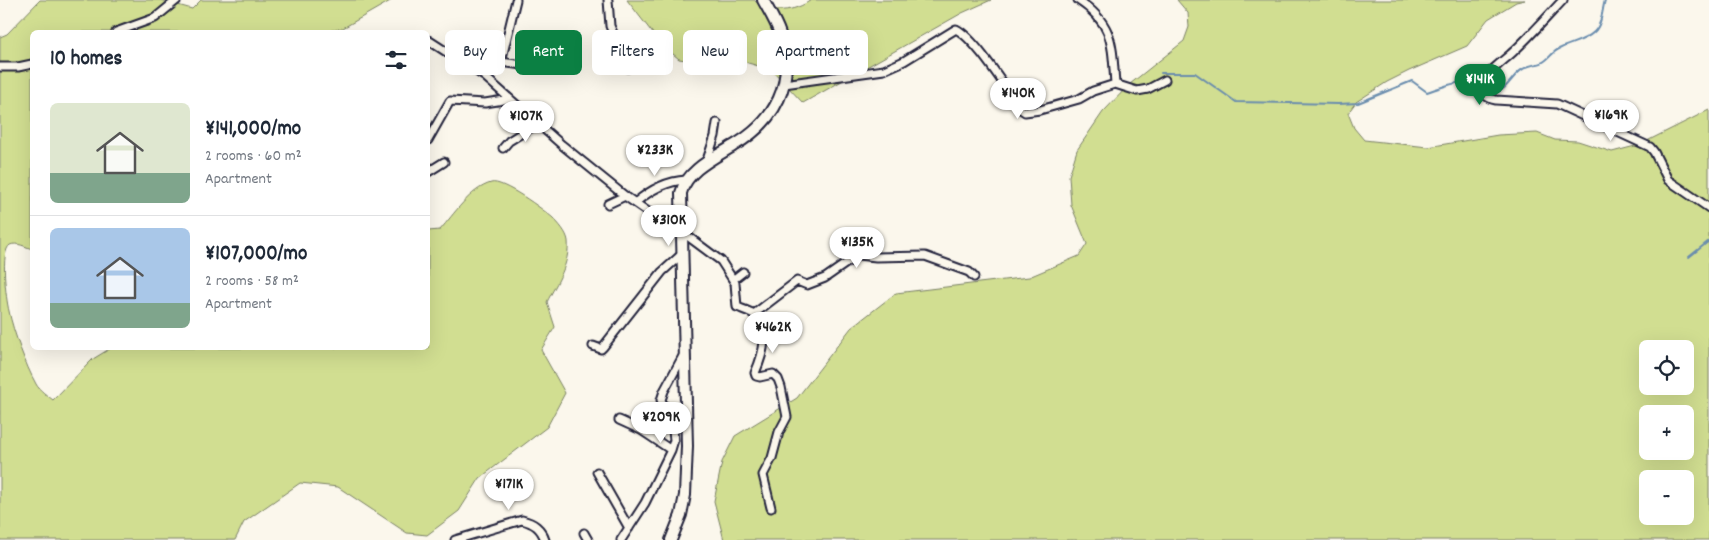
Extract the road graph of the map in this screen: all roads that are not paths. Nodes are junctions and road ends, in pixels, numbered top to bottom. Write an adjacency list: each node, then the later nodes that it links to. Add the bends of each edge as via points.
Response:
1 (177, 0): 7 (street, via 155,18)
2 (516, 0): 10 (street)
3 (608, 0): 8 (street)
4 (763, 0): 15 (street, via 783,43)
5 (1078, 0): 16 (street, via 1097,15 1111,37)
6 (1564, 0): 29 (street, via 1486,77 1482,86 1486,97 1557,104 1650,146 1668,180)
7 (122, 30)
8 (612, 30)
9 (430, 41): 13 (street)
10 (505, 49)
11 (30, 64): 12 (street)
12 (0, 67)
13 (484, 76): 17 (street)
14 (1166, 80): 16 (street, via 1137,91)
15 (784, 84): 16 (street, via 884,70 956,29 972,42 1025,112 1079,99); 23 (street, via 765,122 749,136 727,145)
16 (1115, 84)
17 (510, 99): 18 (street); 20 (street, via 450,101)
18 (538, 123): 21 (street); 26 (street)
19 (717, 123): 23 (street, via 712,131)
20 (430, 136)
21 (503, 148)
22 (444, 162): 24 (street)
23 (706, 163): 25 (street)
24 (430, 171)
25 (686, 180): 27 (street, via 654,189); 30 (street, via 681,193)
26 (625, 196): 27 (street); 28 (street)
27 (635, 202): 30 (street)
28 (608, 204)
29 (1709, 208)
30 (682, 232): 31 (street); 34 (street, via 721,261)
31 (682, 254): 36 (street, via 662,272 604,347); 37 (street)
32 (743, 272): 34 (street)
33 (974, 277): 35 (street, via 969,272 925,256 858,255 825,278 807,285 797,281)
34 (734, 279): 35 (street, via 737,307)
35 (754, 314): 41 (street, via 762,325 764,344 755,373 758,377 776,375 786,412 772,458 763,475)
36 (593, 346)
37 (684, 356): 39 (street, via 661,400 672,422 674,440); 46 (street, via 685,495)
38 (619, 420): 39 (street)
39 (671, 450): 42 (street)
40 (597, 472): 42 (street)
41 (771, 508)
42 (629, 528): 45 (street)
43 (455, 540): 44 (street, via 522,520 538,528)
44 (545, 540)
45 (621, 540)
46 (671, 540)

